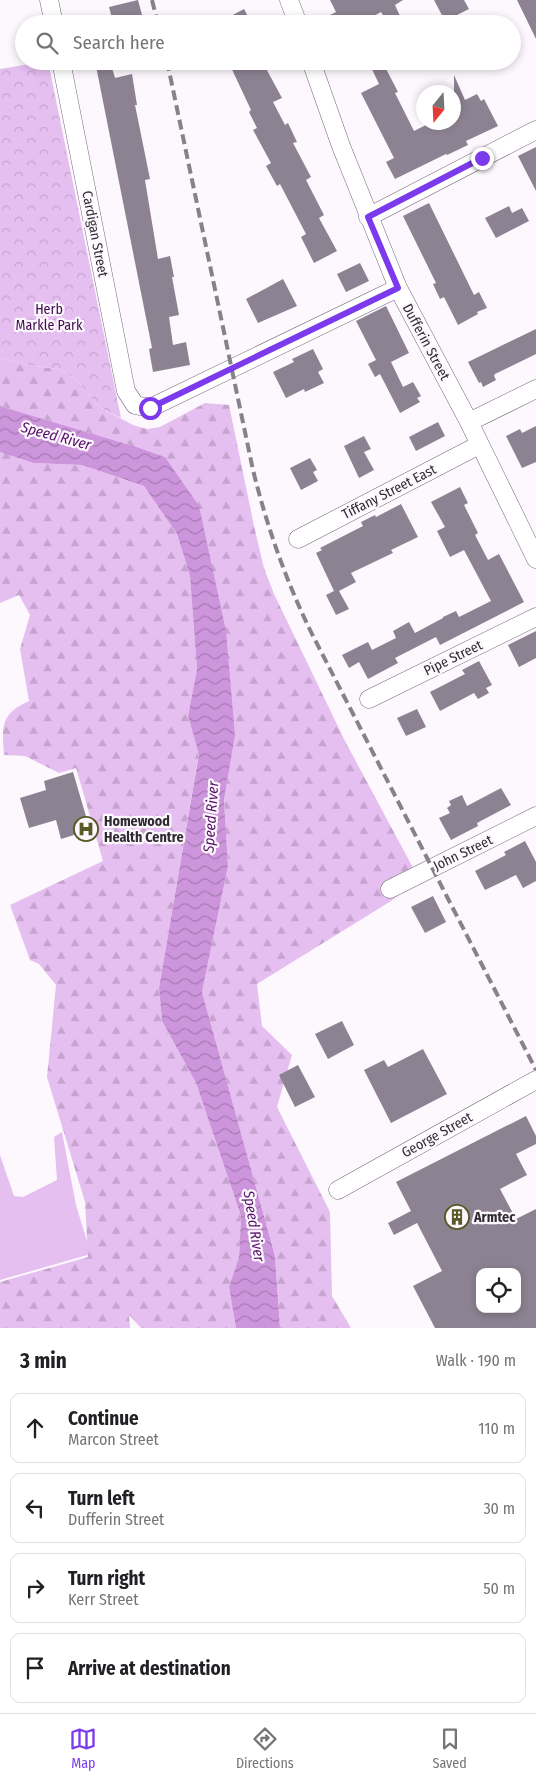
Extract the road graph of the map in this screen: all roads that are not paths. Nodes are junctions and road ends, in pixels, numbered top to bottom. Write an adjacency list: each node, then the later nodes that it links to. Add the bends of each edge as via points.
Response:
1 (49, 0): 3 (street)
2 (289, 0): 4 (street)
3 (52, 15)
4 (295, 15)
5 (63, 70): 9 (street, Cardigan Street, via 126,391 135,405 150,408)
6 (314, 70): 8 (street, Dufferin Street)
7 (536, 130): 8 (street)
8 (368, 217): 9 (street, Dufferin Street)
9 (398, 288): 11 (street, Dufferin Street)
10 (536, 389): 11 (street)
11 (469, 422): 12 (street, Dufferin Street)
12 (479, 445): 13 (street, Tiffany Street East); 14 (street, Dufferin Street)
13 (298, 539)
14 (536, 559)
15 (536, 617): 16 (street, Pipe Street)
16 (369, 699)
17 (536, 816): 18 (street, John Street)
18 (390, 889)
19 (536, 1080): 20 (street, George Street)
20 (338, 1190)

